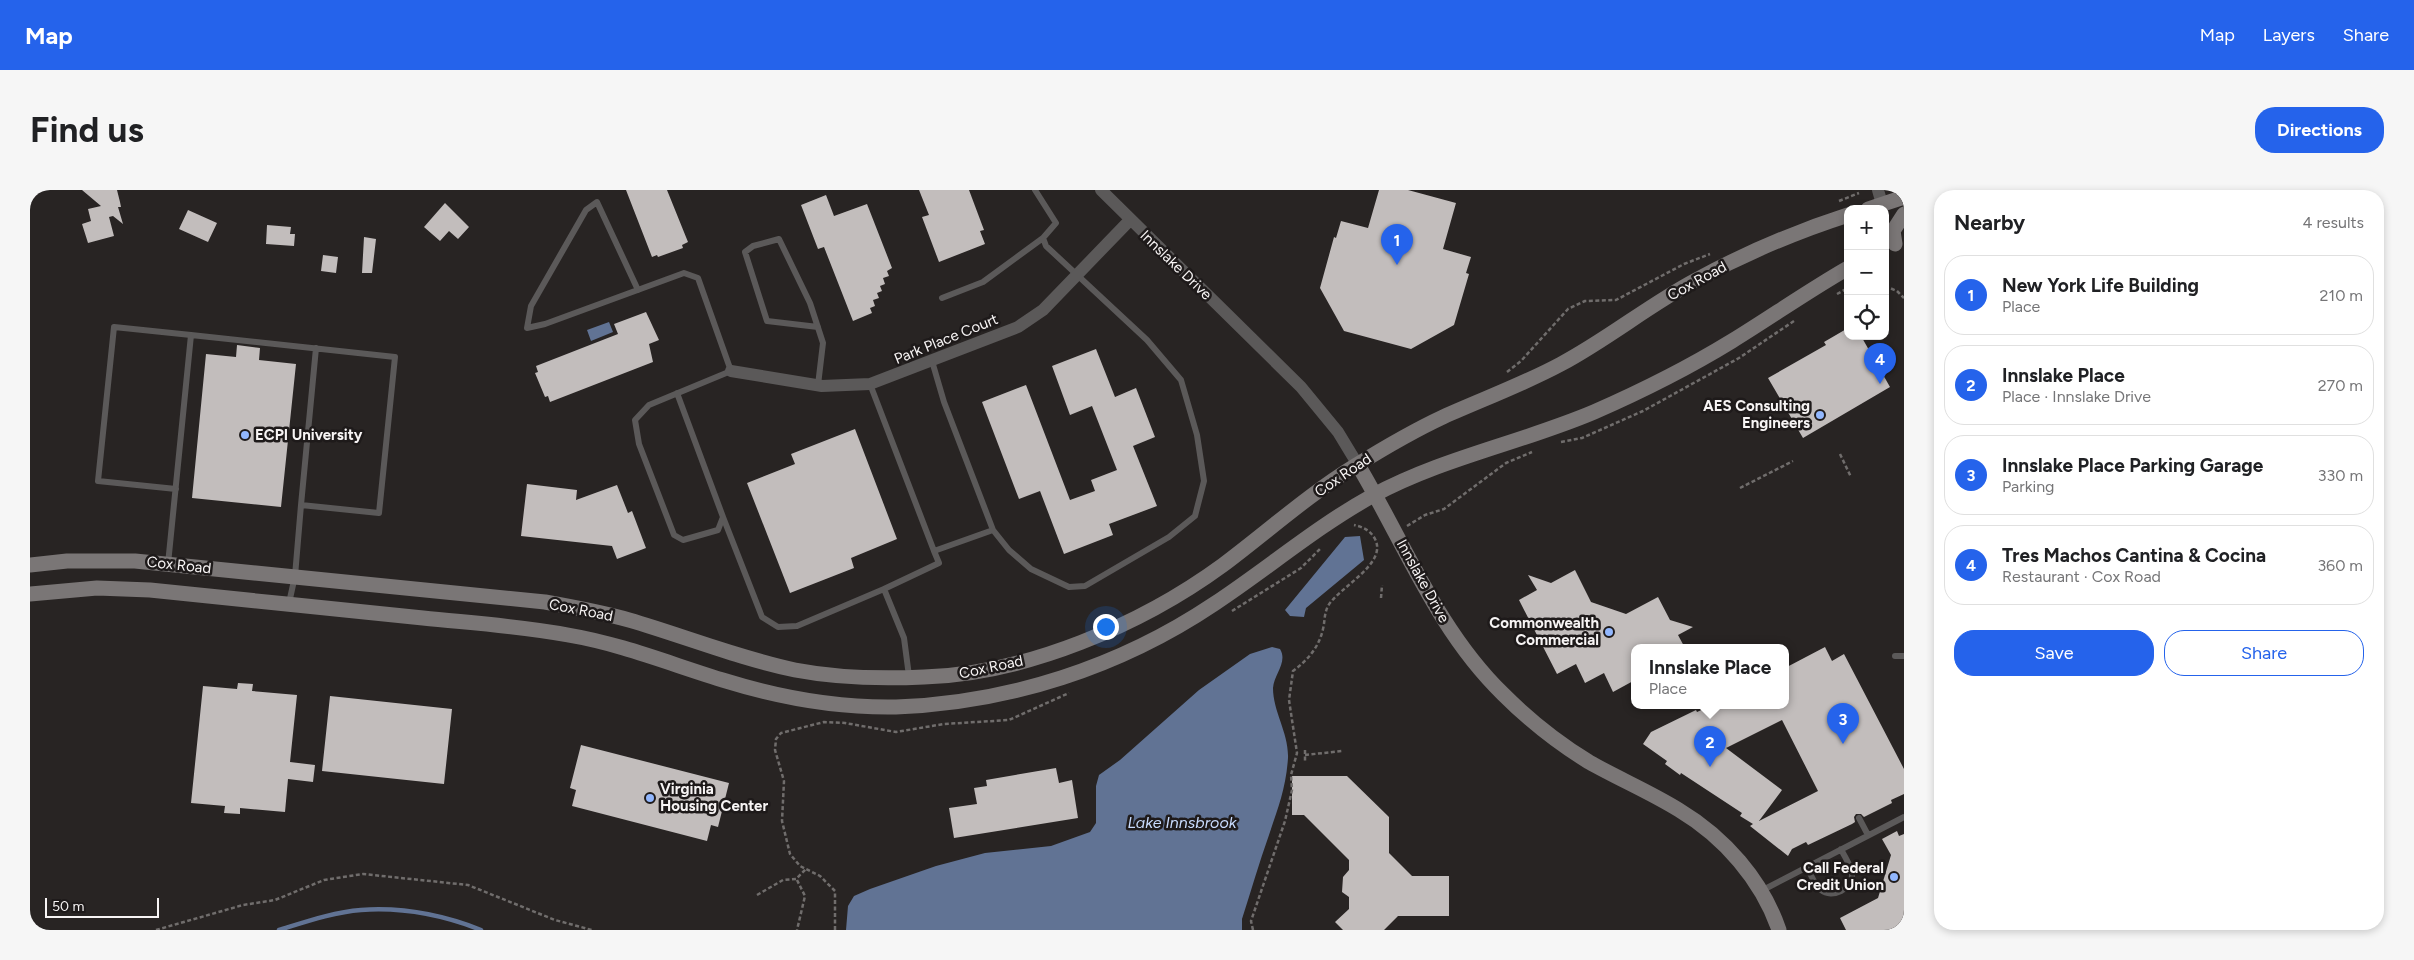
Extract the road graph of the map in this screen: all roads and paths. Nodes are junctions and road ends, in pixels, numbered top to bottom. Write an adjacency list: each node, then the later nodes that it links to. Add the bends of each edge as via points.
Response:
1 (1035, 190): 10 (lane, via 1056,223)
2 (1101, 190): 9 (street, Innslake Drive)
3 (1859, 193): 5 (path)
4 (1904, 197): 6 (main road)
5 (1833, 203)
6 (1878, 203)
7 (1904, 214): 11 (main road, via 1893,232)
8 (1844, 216): 30 (main road, Cox Road, via 1776,242 1695,280 1558,366 1440,419)
9 (1130, 220): 14 (street, Park Place Court); 30 (street, Innslake Drive, via 1301,387 1338,432)
10 (1043, 238): 14 (lane, via 1051,251); 17 (lane, via 984,282)
11 (1895, 244)
12 (1717, 251): 24 (path, via 1684,264 1616,300 1577,303)
13 (1844, 271): 34 (main road, Cox Road, via 1731,342 1660,381 1590,414 1451,462)
14 (1077, 275): 22 (street, Park Place Court, via 1043,310 1018,328); 38 (lane, via 1147,340 1180,380 1197,435 1204,481 1195,516 1169,537 1085,586 1069,587 1031,569)
15 (1889, 288): 18 (path)
16 (638, 290): 16 (lane, via 545,324 527,328 531,306 586,210 597,202); 23 (lane, via 684,273 698,278)
17 (942, 298)
18 (1904, 298)
19 (818, 327): 19 (lane, via 780,239 753,246 745,252 768,321); 26 (lane, via 823,343)
20 (191, 335): 21 (lane); 33 (lane); 33 (lane, via 114,327 98,481)
21 (316, 348): 35 (lane); 35 (lane, via 395,357 379,513)
22 (932, 361): 25 (street, Park Place Court); 38 (lane, via 944,402)
23 (731, 371): 26 (street, Park Place Court); 27 (lane)
24 (1506, 373)
25 (870, 384): 26 (street, Park Place Court, via 847,387); 40 (lane)
26 (818, 385)
27 (677, 393): 36 (lane); 36 (lane, via 649,405 636,420 639,444 674,535 683,540 718,530)
28 (1840, 454): 31 (path)
29 (1793, 462): 32 (path)
30 (1358, 464): 34 (main road, Innslake Drive); 52 (main road, Cox Road, via 1202,580 1151,610 1040,656 952,675)
31 (1851, 477)
32 (1740, 488)
33 (176, 489): 41 (lane)
34 (1376, 494): 48 (main road, Cox Road, via 1336,518 1210,607 1132,651 1047,683 996,696 938,705 891,707 810,701 731,683 610,644 569,635 384,612); 65 (main road, Innslake Drive, via 1445,622 1475,664 1502,693 1532,721 1589,762 1706,828 1730,850)
35 (300, 505): 43 (lane)
36 (723, 517): 45 (lane, via 762,617 778,628 797,626)
37 (1352, 525): 71 (path, via 1364,527 1373,536 1378,544 1377,552 1366,570 1344,587 1328,606 1323,630 1310,658 1293,671 1289,700 1297,753 1292,790 1251,921)
38 (993, 530): 40 (lane)
39 (1327, 543): 49 (path, via 1301,568)
40 (934, 551): 45 (lane, via 939,563)
41 (168, 564): 42 (main road, Cox Road, via 100,560); 43 (main road, Cox Road)
42 (30, 565)
43 (295, 576): 48 (lane); 52 (main road, Cox Road, via 545,602 595,611 795,670 830,675)
44 (1382, 585): 47 (path)
45 (884, 589): 52 (lane, via 904,638)
46 (30, 594): 48 (main road, Cox Road, via 127,588)
47 (1382, 598)
48 (289, 605)
49 (1227, 615)
50 (1895, 656): 51 (lane)
51 (1904, 656)
52 (909, 678)
53 (1074, 690): 63 (path, via 1009,720 944,724 896,732 824,722 781,733 776,739 775,750 784,781 782,821 790,854)
54 (1305, 750): 56 (path)
55 (1342, 751): 56 (path)
56 (1305, 755): 57 (path)
57 (1305, 761)
58 (1904, 817): 60 (lane)
59 (1859, 818): 60 (lane)
60 (1868, 835): 61 (lane)
61 (1841, 850): 62 (lane); 62 (lane, via 1852,873 1850,884 1842,891 1822,892)
62 (1807, 867): 65 (lane)
63 (806, 869): 64 (path); 70 (path, via 820,876 835,891)
64 (796, 879): 66 (path, via 783,880); 69 (path, via 805,896)
65 (1760, 891): 72 (main road, Innslake Drive)
66 (757, 894)
67 (156, 930): 68 (path, via 244,905 274,900 324,880 363,874 468,886 555,920)
68 (592, 930)
69 (797, 930)
70 (835, 930)
71 (1253, 930)
72 (1779, 930)

